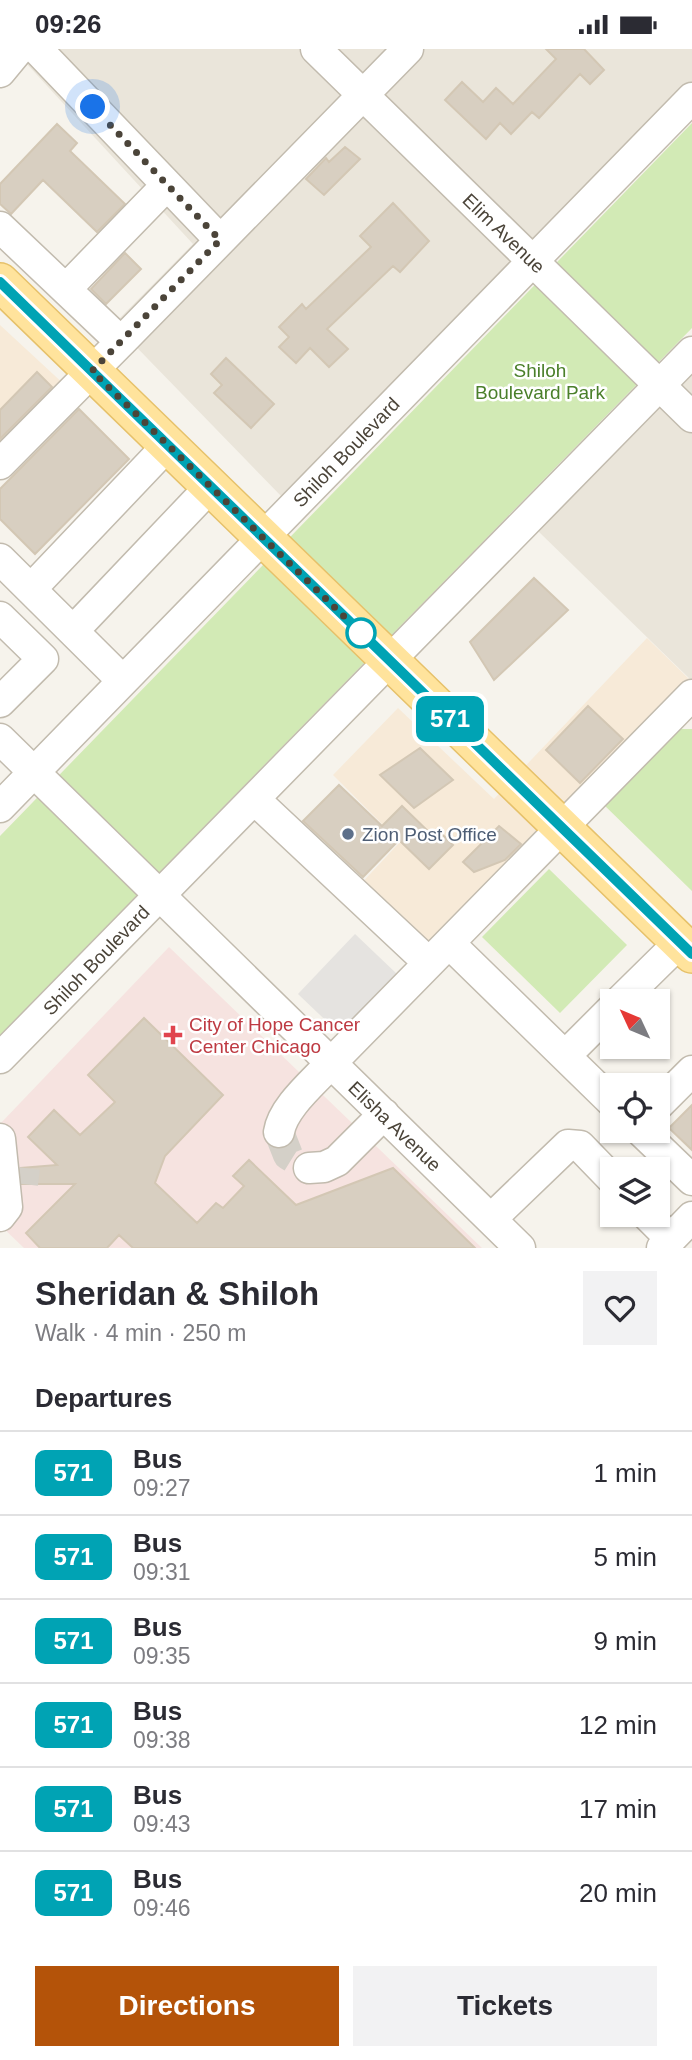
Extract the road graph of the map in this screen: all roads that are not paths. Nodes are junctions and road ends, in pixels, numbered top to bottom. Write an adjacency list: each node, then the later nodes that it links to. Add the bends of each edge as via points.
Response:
1 (19, 49): 5 (street)
2 (37, 49): 8 (street)
3 (316, 49): 6 (street, Elim Avenue)
4 (408, 49): 6 (street)
5 (0, 72)
6 (363, 95): 10 (street); 11 (street, Elim Avenue)
7 (692, 98): 11 (street, Shiloh Boulevard)
8 (167, 185): 10 (street); 13 (street)
9 (0, 227): 13 (street)
10 (220, 240): 14 (street)
11 (532, 261): 17 (street, Elim Avenue); 22 (street, Shiloh Boulevard)
12 (0, 282): 16 (main road)
13 (66, 289): 14 (street)
14 (121, 342): 16 (street)
15 (692, 352): 17 (street, Shiloh Boulevard)
16 (92, 371): 19 (main road); 20 (street)
17 (660, 385): 18 (street, Elim Avenue); 27 (street, Shiloh Boulevard)
18 (692, 417)
19 (168, 445): 21 (main road); 24 (street)
20 (0, 464)
21 (211, 486): 22 (main road); 26 (street)
22 (263, 537): 27 (main road); 28 (street, Shiloh Boulevard)
23 (0, 559): 24 (street)
24 (31, 589): 26 (street)
25 (0, 617): 30 (street, via 43,659)
26 (73, 631): 28 (street)
27 (390, 660): 33 (street, Shiloh Boulevard); 35 (main road)
28 (123, 681): 32 (street, Shiloh Boulevard)
29 (692, 695): 35 (street)
30 (0, 702)
31 (0, 739): 32 (street, Elisha Avenue)
32 (34, 772): 34 (street, Shiloh Boulevard); 36 (street, Elisha Avenue)
33 (254, 799): 36 (street, Shiloh Boulevard); 38 (street)
34 (0, 807)
35 (562, 828): 37 (main road); 38 (street)
36 (160, 895): 42 (street, Shiloh Boulevard); 43 (street, Elisha Avenue)
37 (686, 948): 39 (street)
38 (439, 953): 41 (street); 43 (street)
39 (635, 989)
40 (600, 1021): 41 (street)
41 (565, 1056): 45 (street)
42 (0, 1058)
43 (331, 1063): 47 (street, Elisha Avenue); 48 (street, via 286,1112)
44 (692, 1071): 46 (street)
45 (600, 1090)
46 (670, 1093)
47 (384, 1114): 52 (street, via 337,1161); 55 (street, Elisha Avenue)
48 (279, 1132)
49 (1, 1139): 54 (street); 54 (street)
50 (654, 1143): 53 (street)
51 (600, 1167): 55 (street, via 580,1146 568,1145)
52 (309, 1168)
53 (692, 1180)
54 (14, 1194)
55 (491, 1219): 56 (street, Elisha Avenue)
56 (520, 1248)

